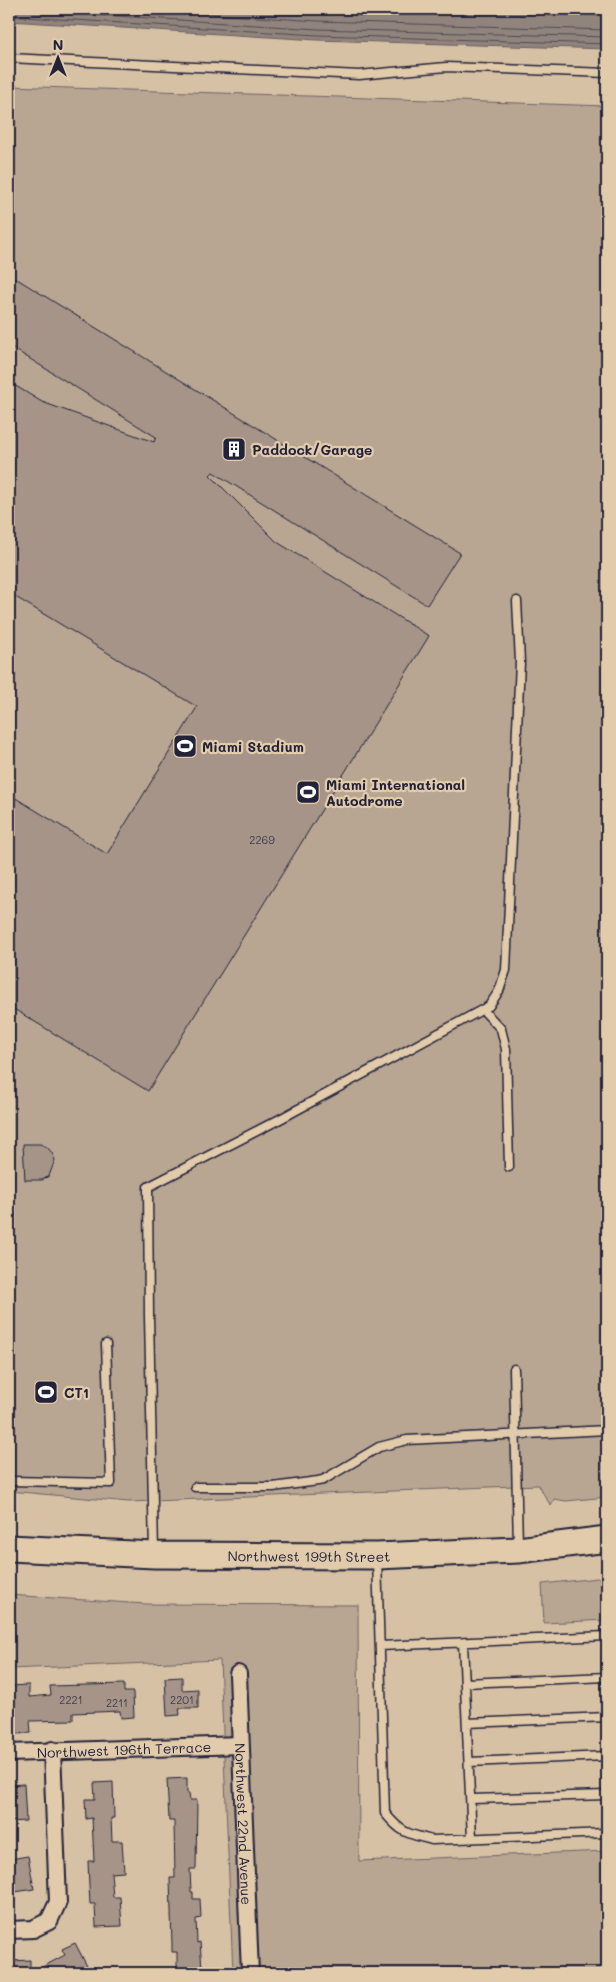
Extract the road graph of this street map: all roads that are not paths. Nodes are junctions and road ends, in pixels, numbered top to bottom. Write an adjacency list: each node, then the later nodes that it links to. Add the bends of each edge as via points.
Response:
1 (9, 58): 2 (lane, via 359,75 446,67)
2 (607, 73)
3 (516, 601): 4 (lane, via 520,662 506,970 499,991)
4 (483, 1010): 5 (lane, via 501,1030 506,1049); 15 (lane, via 148,1187)
5 (509, 1167)
6 (106, 1344): 10 (lane, via 111,1483)
7 (514, 1369): 9 (lane)
8 (607, 1430): 9 (lane)
9 (515, 1434): 11 (lane, via 394,1442 379,1447 323,1480 296,1485); 14 (lane)
10 (9, 1481)
11 (195, 1488)
12 (607, 1539): 14 (main road, Northwest 199th Street)
13 (9, 1548): 15 (main road, Northwest 199th Street)
14 (518, 1550): 16 (main road, Northwest 199th Street)
15 (154, 1555): 16 (main road, Northwest 199th Street)
16 (377, 1556): 19 (lane)
17 (607, 1636): 18 (lane)
18 (463, 1643): 19 (lane); 22 (lane)
19 (380, 1646): 33 (lane, via 385,1813 407,1834 432,1840)
20 (238, 1674): 25 (street, Northwest 22nd Avenue)
21 (607, 1677): 22 (lane)
22 (465, 1683): 24 (lane)
23 (607, 1717): 24 (lane)
24 (467, 1723): 29 (lane)
25 (240, 1745): 26 (street, Northwest 196th Terrace); 35 (street, Northwest 22nd Avenue)
26 (52, 1750): 27 (street, Northwest 196th Terrace); 34 (street, via 58,1902 49,1921 33,1929)
27 (9, 1753)
28 (607, 1756): 29 (lane)
29 (469, 1762): 31 (lane)
30 (607, 1795): 31 (lane)
31 (471, 1799): 33 (lane)
32 (607, 1833): 33 (lane)
33 (472, 1838)
34 (9, 1930)
35 (250, 1973)

